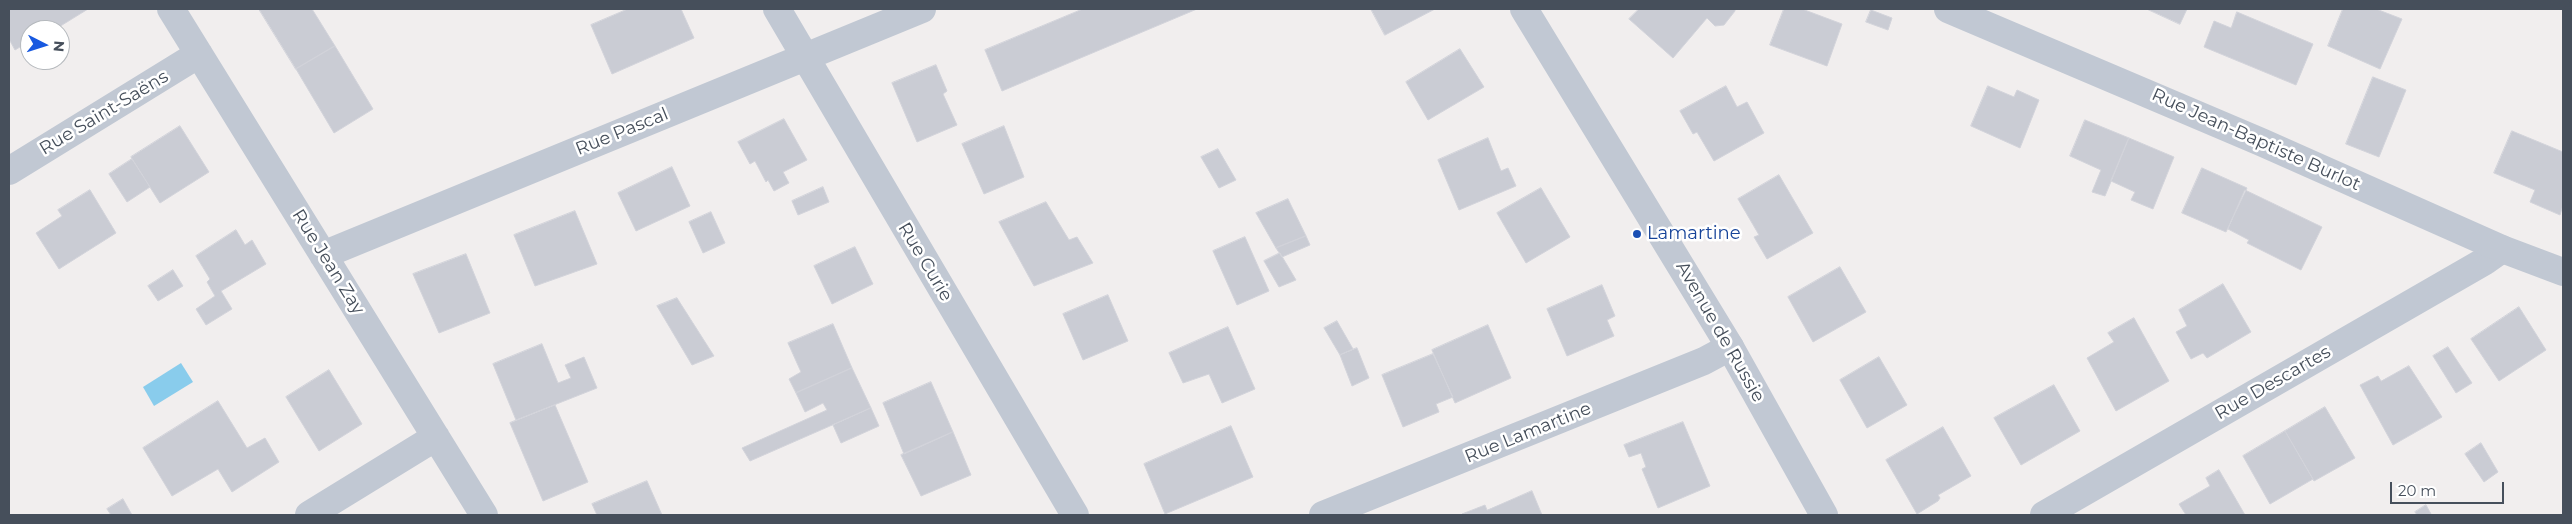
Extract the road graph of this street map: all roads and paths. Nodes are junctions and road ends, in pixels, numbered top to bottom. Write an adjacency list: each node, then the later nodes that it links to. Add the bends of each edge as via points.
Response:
1 (171, 9): 6 (street, Rue Jean Zay)
2 (777, 9): 7 (street, Rue Curie)
3 (922, 9): 7 (street, Rue Pascal)
4 (1948, 9): 9 (street, Rue Jean-Baptiste Burlot, via 2262,142)
5 (1530, 13): 12 (street, Avenue de Russie)
6 (199, 54): 8 (street, Rue Saint-Saëns); 10 (street, Rue Jean Zay)
7 (804, 57): 10 (street, Rue Pascal); 16 (street, Rue Curie)
8 (9, 171)
9 (2502, 249): 11 (street, Rue Jean-Baptiste Burlot); 19 (street, Rue Descartes)
10 (323, 255): 13 (street, Rue Jean Zay)
11 (2563, 272)
12 (1730, 347): 17 (street, Rue Lamartine, via 1704,362); 18 (street, Avenue de Russie)
13 (436, 437): 14 (street); 15 (street, Rue Jean Zay)
14 (309, 515)
15 (484, 515)
16 (1075, 515)
17 (1323, 515)
18 (1824, 515)
19 (2044, 515)

